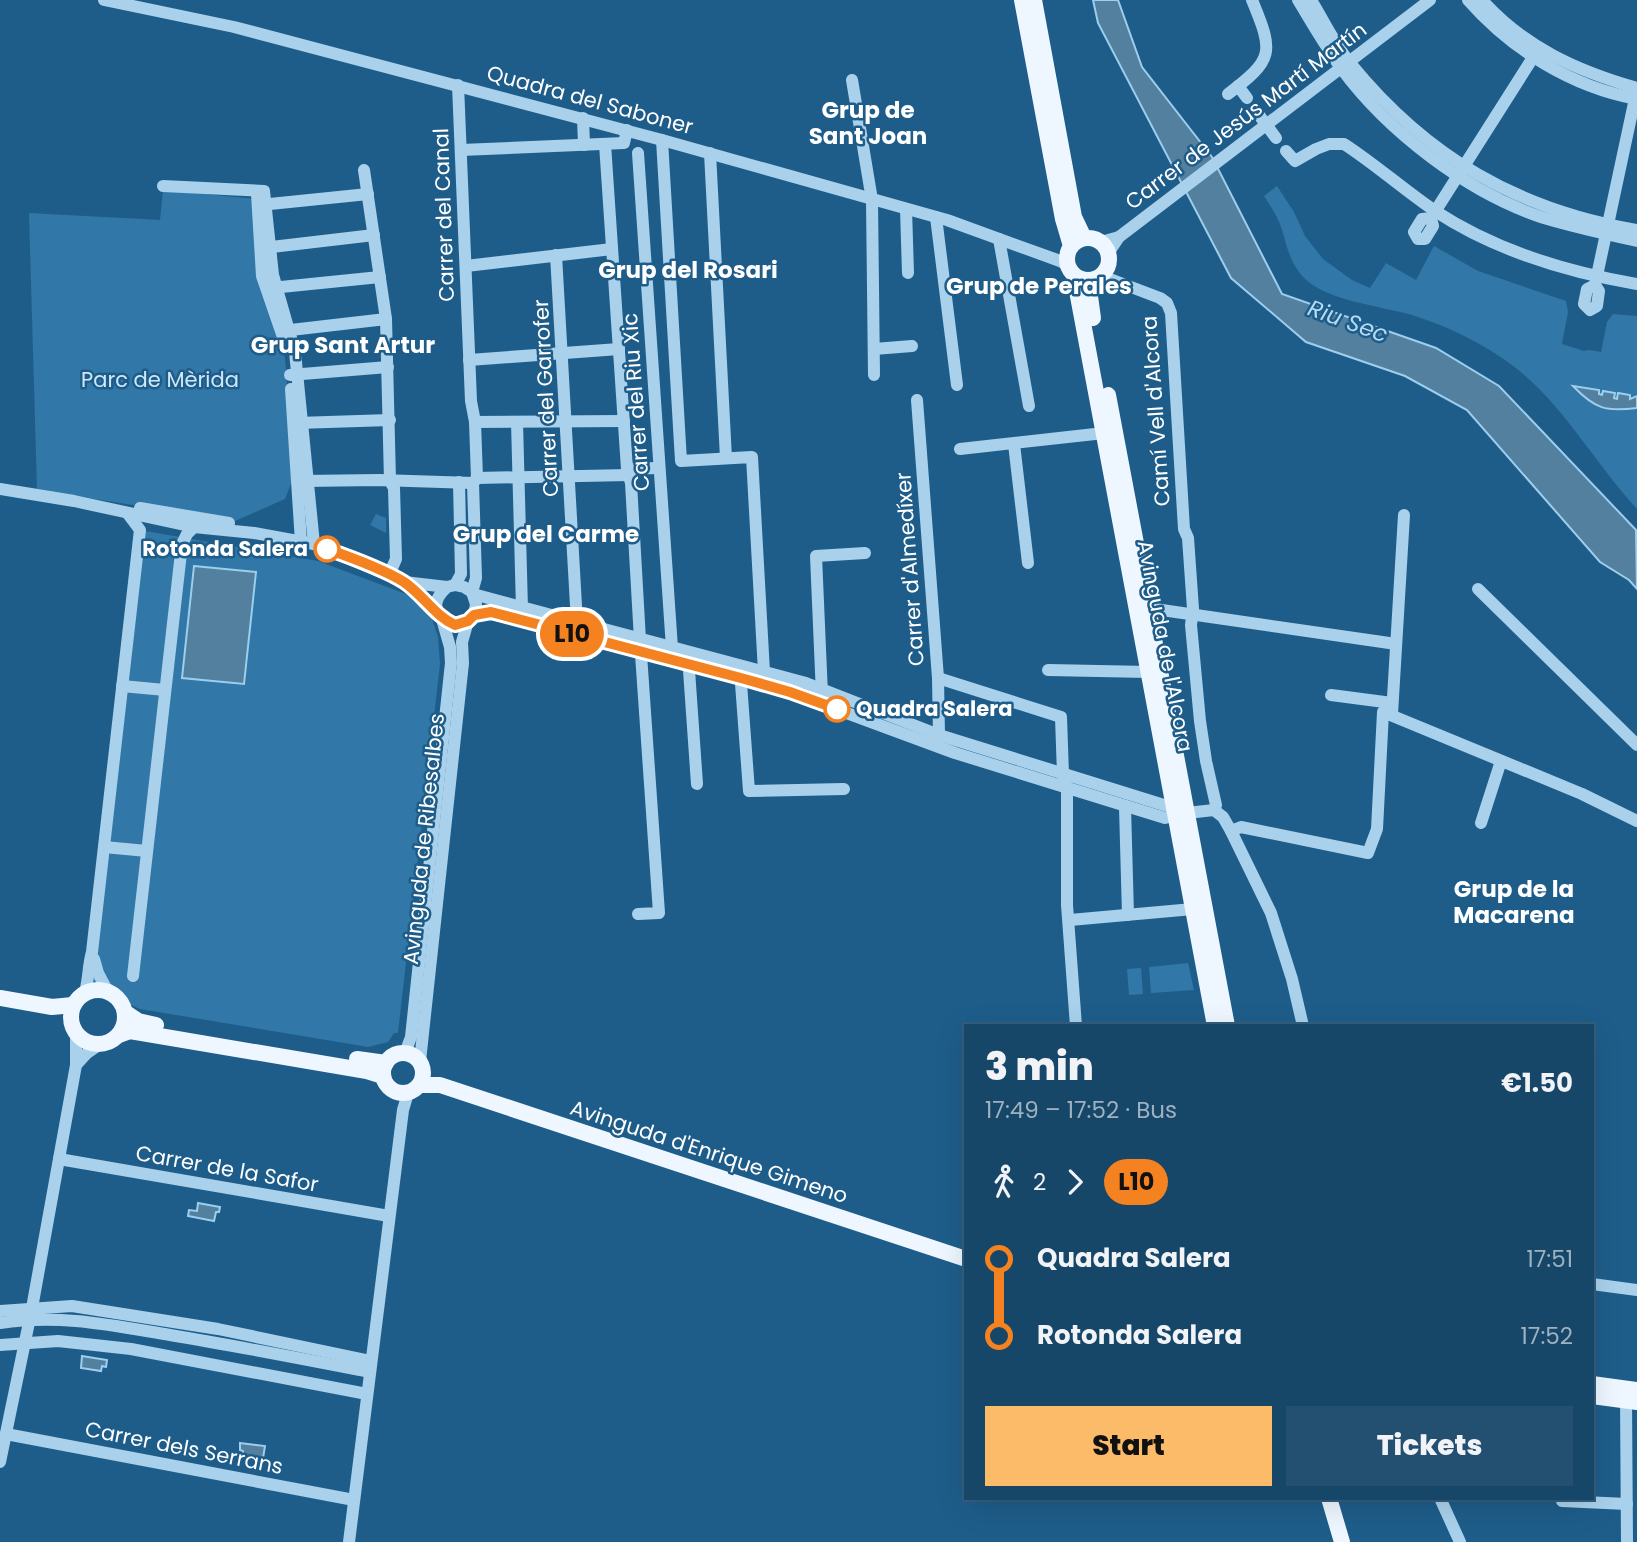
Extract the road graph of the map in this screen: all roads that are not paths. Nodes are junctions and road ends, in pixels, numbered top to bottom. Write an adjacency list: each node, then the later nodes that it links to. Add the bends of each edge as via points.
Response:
1 (104, 0): 13 (street, Quadra del Saboner, via 234,27)
2 (1022, 0): 46 (main road, Avinguda de l'Alcora)
3 (1034, 0): 46 (main road, Avinguda de l'Alcora, via 1074,216)
4 (1252, 0): 15 (street, via 1268,49 1262,66 1233,90)
5 (1298, 0): 11 (street)
6 (1311, 0): 11 (street)
7 (1430, 0): 11 (street, Carrer de Jesús Martí Martín)
8 (1468, 0): 10 (street, via 1500,32)
9 (1482, 0): 10 (street)
10 (1536, 53): 14 (street, via 1580,81); 29 (street)
11 (1345, 65): 18 (street, Carrer de Jesús Martí Martín); 29 (street, via 1376,109)
12 (852, 80): 33 (street)
13 (458, 85): 17 (street, Quadra del Saboner); 24 (street, Carrer del Canal)
14 (1636, 94): 37 (street)
15 (1247, 98)
16 (1256, 111): 18 (street)
17 (583, 118): 19 (street, Quadra del Saboner); 23 (street)
18 (1266, 124): 20 (street); 43 (street, Carrer de Jesús Martí Martín)
19 (627, 130): 21 (street, Quadra del Saboner); 22 (street, via 624,143)
20 (1276, 138)
21 (662, 140): 27 (street, Quadra del Saboner); 76 (street, via 681,461)
22 (605, 144): 23 (street); 44 (street)
23 (584, 145): 24 (street)
24 (461, 150): 47 (street, Carrer del Canal)
25 (1286, 151): 35 (street, via 1295,160 1329,144 1344,144)
26 (638, 153): 106 (street, Carrer del Riu Xic)
27 (710, 153): 33 (street, Quadra del Saboner); 76 (street)
28 (364, 170): 31 (street)
29 (1460, 171): 35 (street); 37 (street, via 1498,199 1543,217)
30 (163, 186): 32 (street)
31 (368, 194): 32 (street); 39 (street)
32 (261, 198): 42 (street)
33 (872, 200): 34 (street, Quadra del Saboner); 58 (street)
34 (906, 209): 36 (street, Quadra del Saboner); 48 (street)
35 (1433, 214): 51 (street)
36 (936, 217): 40 (street, Quadra del Saboner); 64 (street)
37 (1606, 230): 38 (street); 41 (street); 51 (street)
38 (1637, 230)
39 (374, 235): 42 (street); 49 (street)
40 (999, 239): 46 (street, Quadra del Saboner); 66 (street)
41 (1637, 241)
42 (265, 247): 53 (street, via 262,276)
43 (1105, 247): 46 (main road, via 1093,238); 50 (main road, via 1108,269)
44 (612, 249): 45 (street); 57 (street)
45 (556, 255): 47 (street); 59 (street, Carrer del Garrofer)
46 (1071, 257): 50 (main road, via 1083,280); 73 (main road, Avinguda de l'Alcora)
47 (466, 265): 60 (street, Carrer del Canal)
48 (908, 273)
49 (380, 277): 53 (street); 54 (street)
50 (1097, 278): 98 (main road, Avinguda de l'Alcora, via 1089,289 1090,302); 100 (street, Camí Vell d'Alcora, via 1160,298 1171,313)
51 (1596, 281): 52 (street)
52 (1637, 284)
53 (272, 288): 55 (street)
54 (386, 319): 55 (street); 61 (street)
55 (285, 331): 62 (street)
56 (912, 346): 58 (street)
57 (619, 349): 59 (street); 69 (street)
58 (874, 349): 63 (street)
59 (562, 353): 60 (street); 68 (street, Carrer del Garrofer)
60 (469, 360): 70 (street, Carrer del Canal)
61 (388, 367): 62 (street); 67 (street)
62 (294, 375): 72 (street)
63 (874, 375)
64 (957, 385)
65 (917, 400): 112 (street, Carrer d'Almedíxer)
66 (1029, 407)
67 (390, 420): 72 (street); 83 (street)
68 (567, 421): 69 (street); 71 (street); 79 (street, Carrer del Garrofer)
69 (624, 421): 78 (street)
70 (475, 422): 71 (street); 81 (street, Carrer del Canal)
71 (517, 422): 80 (street)
72 (298, 423): 82 (street)
73 (1104, 433): 74 (street); 111 (main road, Avinguda de l'Alcora)
74 (1014, 444): 75 (street); 92 (street)
75 (960, 449)
76 (726, 458): 110 (street, via 752,457)
77 (657, 468): 78 (street)
78 (628, 472): 79 (street); 105 (street)
79 (570, 476): 80 (street); 103 (street, Carrer del Garrofer)
80 (519, 477): 81 (street); 99 (street)
81 (475, 480): 84 (street); 97 (street, Carrer del Canal, via 476,578)
82 (303, 481): 83 (street); 90 (street)
83 (390, 481): 84 (street); 93 (street, via 396,559)
84 (459, 482): 95 (street, via 461,574)
85 (0, 489): 86 (street)
86 (74, 501): 88 (street); 89 (street)
87 (1404, 515): 104 (street)
88 (139, 520): 89 (street, via 151,515); 114 (street)
89 (196, 522): 90 (street, via 232,523 254,533); 115 (street, via 182,544)
90 (307, 543): 93 (street)
91 (865, 553): 118 (street, via 816,556)
92 (1028, 563)
93 (389, 575): 94 (street)
94 (404, 582): 95 (street); 101 (street)
95 (451, 586): 97 (street); 101 (street, via 440,594)
96 (1478, 589): 121 (street)
97 (472, 593): 99 (street); 102 (street, via 476,604)
98 (1148, 608): 100 (street); 129 (main road, Avinguda de l'Alcora)
99 (522, 609): 103 (street)
100 (1192, 614): 104 (street); 128 (street, Camí Vell d'Alcora, via 1200,721)
101 (440, 616): 102 (street, via 455,625); 154 (street, Avinguda de Ribesalbes, via 451,663 411,1037)
102 (471, 618): 103 (street, via 491,612); 157 (street, Avinguda de Ribesalbes, via 462,642)
103 (575, 629): 105 (street)
104 (1396, 644): 119 (street)
105 (640, 645): 106 (street); 107 (street); 136 (street, via 659,913)
106 (672, 648): 107 (street)
107 (688, 658): 109 (street); 124 (street)
108 (1048, 670): 111 (street)
109 (740, 672): 110 (street); 117 (street); 126 (street, via 749,791)
110 (764, 672): 113 (street)
111 (1149, 672): 129 (main road, Avinguda de l'Alcora)
112 (937, 678): 120 (street, Carrer d'Almedíxer); 123 (street, via 1061,717)
113 (806, 683): 117 (street); 118 (street)
114 (122, 686): 115 (street); 133 (street)
115 (165, 690): 134 (street)
116 (1331, 695): 119 (street)
117 (801, 696): 118 (street)
118 (821, 696): 120 (street); 125 (street, via 956,753)
119 (1392, 708): 122 (street); 132 (street, via 1383,712 1377,829 1368,853 1241,827)
120 (939, 735): 123 (street)
121 (1637, 745)
122 (1501, 761): 130 (street); 131 (street)
123 (1063, 775): 125 (street); 129 (street)
124 (697, 784)
125 (1067, 788): 127 (street); 138 (street)
126 (844, 789)
127 (1125, 807): 129 (street, via 1165,818); 137 (street)
128 (1214, 810): 129 (street); 132 (street)
129 (1179, 812): 135 (main road, Avinguda de l'Alcora); 149 (main road, Avinguda de l'Alcora)
130 (1637, 821)
131 (1481, 823)
132 (1231, 831): 150 (street, via 1272,913)
133 (104, 846): 134 (street); 139 (street)
134 (147, 851): 140 (street)
135 (1193, 909): 137 (street); 148 (main road, Avinguda de l'Alcora)
136 (638, 914)
137 (1128, 915): 138 (street)
138 (1070, 920): 147 (street)
139 (92, 952): 141 (street); 142 (street)
140 (133, 976)
141 (107, 990): 142 (main road); 146 (main road, via 120,999)
142 (85, 992): 144 (main road)
143 (0, 998): 144 (main road, via 52,1007)
144 (73, 1005): 151 (main road)
145 (0, 1007): 151 (main road, via 51,1016)
146 (126, 1013): 152 (main road); 156 (main road, via 138,1021)
147 (1076, 1024)
148 (1215, 1024)
149 (1227, 1024)
150 (1302, 1024)
151 (74, 1028): 153 (main road, via 87,1042); 155 (street)
152 (119, 1035): 153 (main road); 156 (main road, via 130,1031 359,1070)
153 (100, 1044): 155 (street)
154 (405, 1053): 156 (main road, via 394,1055); 157 (main road, via 413,1055)
155 (76, 1065): 158 (street)
156 (384, 1069): 157 (main road, via 388,1087)
157 (414, 1081): 159 (street, Avinguda de Ribesalbes, via 403,1110); 160 (main road, Avinguda d'Enrique Gimeno, via 440,1085)
158 (59, 1159): 159 (street, Carrer de la Safor); 164 (street)
159 (388, 1216): 168 (street, Avinguda de Ribesalbes)
160 (964, 1258)
161 (1594, 1284): 162 (street)
162 (1637, 1290)
163 (0, 1311): 164 (street)
164 (31, 1313): 165 (street); 166 (street); 168 (street)
165 (0, 1324)
166 (25, 1342): 167 (street); 170 (street, via 131,1349); 173 (street)
167 (0, 1346)
168 (371, 1366): 170 (street, Avinguda de Ribesalbes)
169 (1594, 1385): 172 (main road)
170 (367, 1394): 175 (street, Avinguda de Ribesalbes)
171 (1594, 1396): 172 (main road)
172 (1633, 1397): 179 (street)
173 (6, 1434): 174 (street); 175 (street, Carrer dels Serrans)
174 (0, 1462)
175 (354, 1500): 180 (street, Avinguda de Ribesalbes)
176 (1330, 1500): 181 (main road)
177 (1441, 1500): 182 (street)
178 (1562, 1501): 179 (street)
179 (1627, 1504): 183 (street)
180 (349, 1542)
181 (1342, 1542)
182 (1460, 1542)
183 (1627, 1542)

